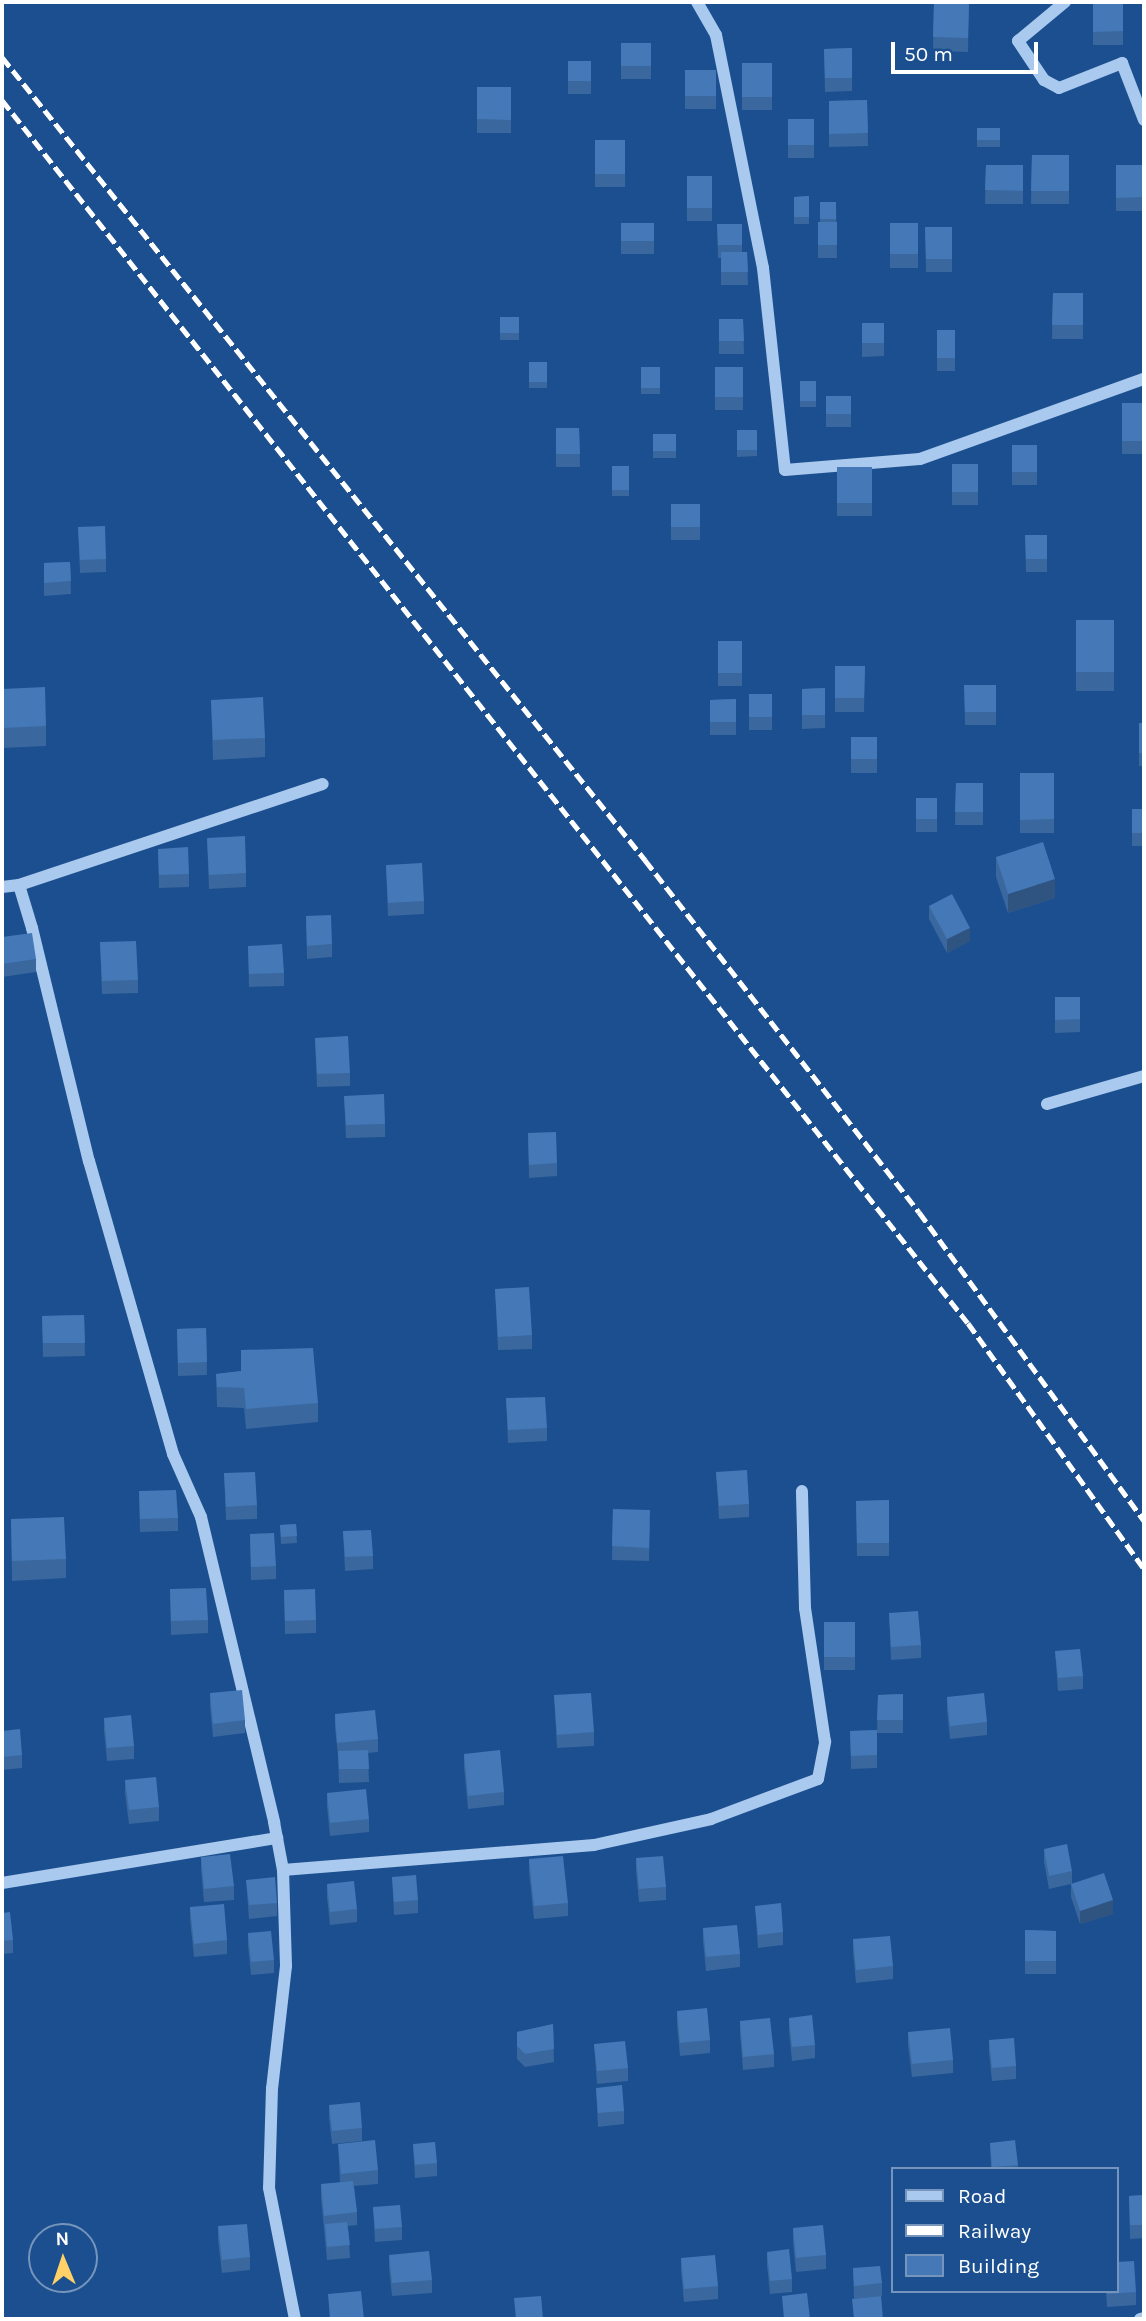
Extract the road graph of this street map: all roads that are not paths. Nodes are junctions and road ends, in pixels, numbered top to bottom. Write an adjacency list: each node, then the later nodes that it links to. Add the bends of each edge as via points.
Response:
1 (697, 2): 4 (street, via 716,35 764,268 785,470 920,459)
2 (1065, 2): 3 (street, via 1018,41 1038,70 1059,88 1122,63)
3 (1144, 120)
4 (1144, 379)
5 (323, 784): 6 (street)
6 (19, 885): 7 (street); 11 (street, via 162,1416 201,1517)
7 (2, 887)
8 (1144, 1076): 9 (street)
9 (1047, 1104)
10 (802, 1491): 12 (street, via 805,1608 824,1742 818,1779 711,1819 594,1845)
11 (277, 1838): 12 (street); 13 (street)
12 (284, 1870): 14 (street, via 286,1966 272,2088 269,2188)
13 (2, 1884)
14 (295, 2319)

